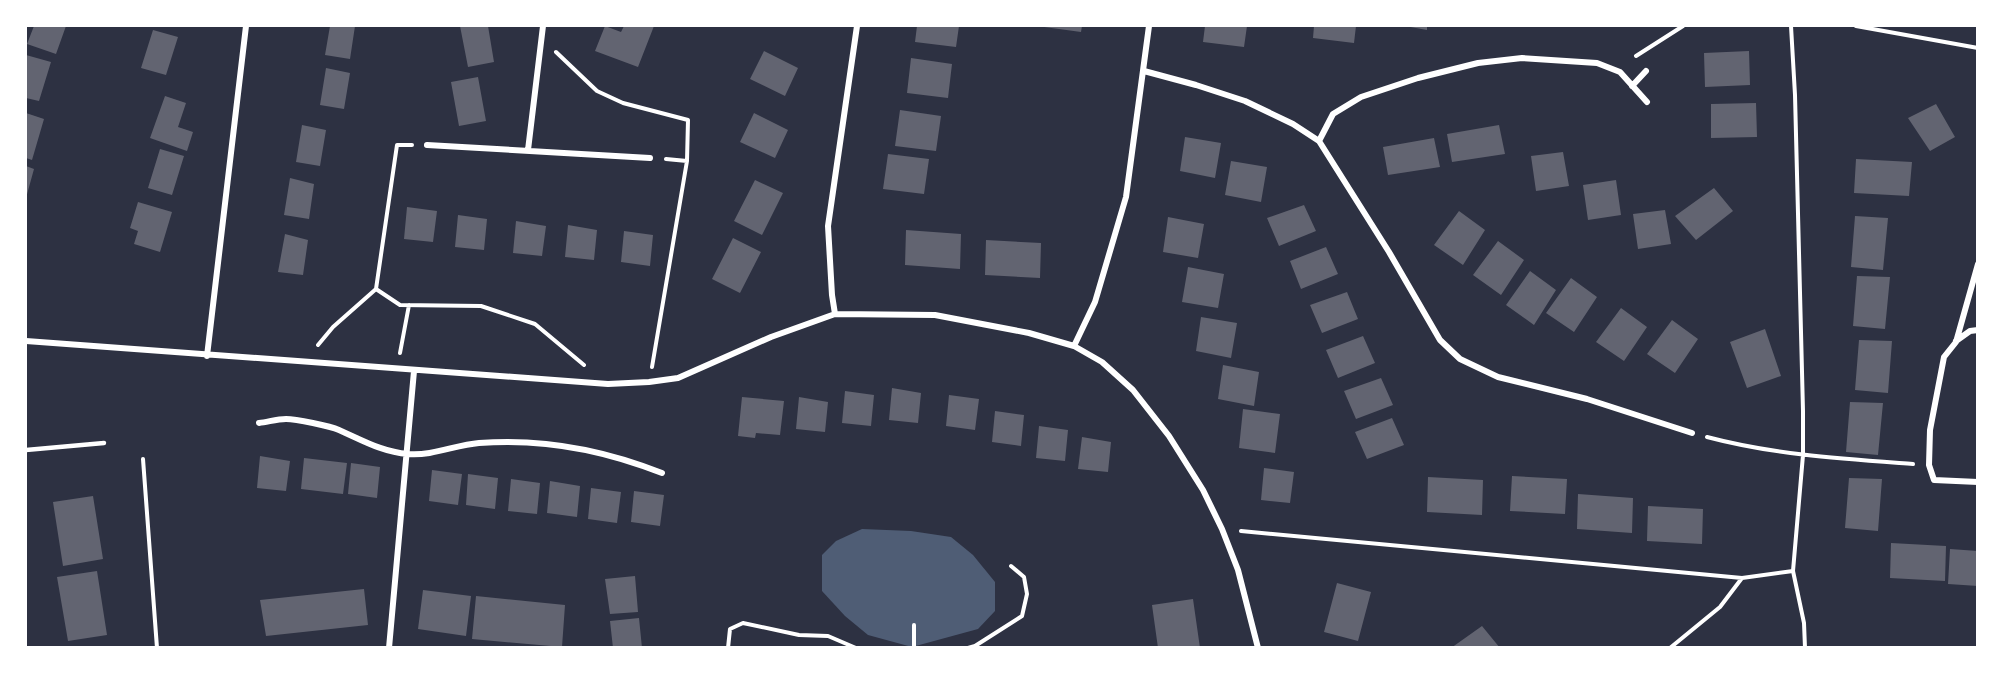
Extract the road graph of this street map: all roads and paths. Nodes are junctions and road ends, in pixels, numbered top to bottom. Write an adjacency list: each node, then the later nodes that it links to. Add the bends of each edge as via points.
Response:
1 (246, 26): 28 (street)
2 (543, 26): 8 (street)
3 (857, 26): 23 (street, via 828,226)
4 (1149, 26): 10 (street)
5 (1683, 26): 12 (path, via 1638,54)
6 (1791, 26): 39 (path)
7 (1856, 26): 9 (path)
8 (542, 35): 17 (street); 19 (path, via 597,91 623,103 688,120)
9 (1977, 48)
10 (1144, 71): 15 (street, via 1245,101); 27 (street, via 1126,197 1095,302)
11 (1646, 71): 13 (street)
12 (1620, 72): 13 (street); 15 (street, via 1597,63 1560,59 1478,63 1361,97 1333,114)
13 (1632, 86): 14 (street)
14 (1647, 102)
15 (1319, 141): 35 (street, via 1440,340 1460,359 1498,377 1587,399)
16 (427, 145): 17 (street); 21 (path, via 397,145)
17 (528, 150): 18 (street)
18 (650, 158): 19 (path)
19 (687, 161): 32 (path)
20 (1977, 264): 26 (street)
21 (376, 289): 22 (path, via 400,305); 29 (path, via 333,327)
22 (410, 305): 30 (path); 33 (path, via 481,306 535,324)
23 (835, 314): 27 (street, via 935,315); 32 (street, via 678,378)
24 (1977, 330): 26 (street)
25 (26, 341): 28 (street)
26 (1956, 342): 41 (street, via 1944,357 1930,430)
27 (1074, 346): 44 (street, via 1102,362 1133,390 1169,436)
28 (207, 356): 29 (street)
29 (305, 363): 30 (street)
30 (398, 369): 31 (street)
31 (414, 371): 33 (street); 38 (street)
32 (649, 382): 33 (street)
33 (608, 384)
34 (259, 423): 38 (street, via 288,419 336,429 383,451)
35 (1692, 433): 39 (path, via 1747,447)
36 (104, 443): 37 (lane)
37 (26, 450)
38 (408, 454): 42 (street, via 431,454 477,443 535,442 567,445 629,460); 50 (street)
39 (1803, 455): 41 (path); 46 (path)
40 (142, 459): 49 (path)
41 (1929, 465): 43 (street, via 1934,480)
42 (662, 473)
43 (1977, 482)
44 (1222, 529): 47 (path); 55 (street, via 1238,570)
45 (1011, 566): 54 (path, via 1024,577 1022,616)
46 (1793, 571): 47 (path); 57 (path)
47 (1742, 578): 56 (path, via 1720,607)
48 (914, 625): 53 (path)
49 (157, 648)
50 (389, 648)
51 (728, 648): 52 (path, via 730,629 743,623 799,635 828,636)
52 (856, 648)
53 (914, 648)
54 (968, 648)
55 (1258, 648)
56 (1670, 648)
57 (1805, 648)

